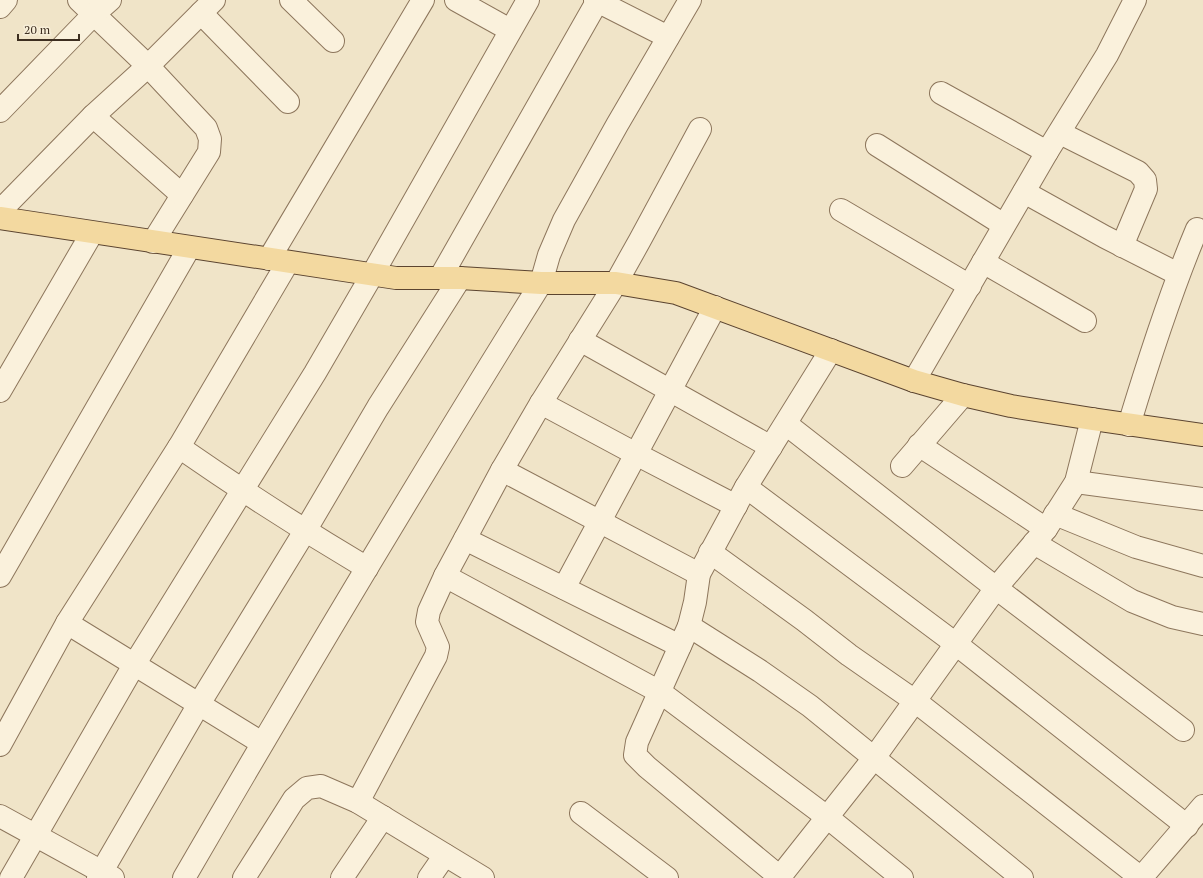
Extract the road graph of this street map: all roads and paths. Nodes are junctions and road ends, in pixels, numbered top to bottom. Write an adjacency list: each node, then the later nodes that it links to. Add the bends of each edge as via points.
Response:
1 (6, 0): 11 (street)
2 (290, 0): 14 (street)
3 (423, 0): 35 (street)
4 (456, 0): 12 (street)
5 (528, 0): 12 (street)
6 (597, 0): 13 (street); 39 (street)
7 (690, 0): 13 (street)
8 (1135, 0): 21 (street, via 1107,55)
9 (94, 5): 15 (street); 18 (street)
10 (208, 6): 15 (street); 17 (street)
11 (0, 7)
12 (510, 30): 38 (street)
13 (668, 37): 40 (street, via 564,220)
14 (333, 41)
15 (148, 66): 19 (street); 25 (street, via 206,128 210,139 209,152)
16 (941, 93): 23 (street)
17 (288, 102)
18 (0, 111)
19 (93, 116): 25 (street); 27 (street)
20 (700, 129): 41 (street)
21 (1060, 133): 23 (street); 33 (street, via 1138,172 1144,180 1146,189)
22 (877, 145): 29 (street)
23 (1047, 152): 24 (street)
24 (1024, 192): 29 (street); 33 (street)
25 (182, 196): 32 (street)
26 (841, 210): 42 (street)
27 (0, 211)
28 (0, 218): 31 (main road)
29 (1004, 225): 36 (street)
30 (1197, 229): 37 (street)
31 (92, 233): 32 (main road); 49 (street)
32 (153, 242): 34 (main road)
33 (1122, 246): 37 (street)
34 (189, 248): 35 (main road); 74 (street)
35 (279, 260): 38 (main road); 57 (street)
36 (983, 262): 42 (street); 44 (street)
37 (1178, 274): 54 (street)
38 (372, 275): 39 (main road, via 396,278); 63 (street)
39 (450, 278): 40 (main road); 68 (street)
40 (541, 283): 41 (main road); 72 (street)
41 (616, 283): 43 (main road, via 676,293); 45 (street)
42 (970, 286): 47 (street)
43 (715, 307): 46 (main road); 48 (street)
44 (1085, 321)
45 (580, 340): 48 (street); 51 (street)
46 (831, 350): 47 (main road); 53 (street)
47 (914, 381): 50 (main road)
48 (670, 390): 58 (street); 59 (street)
49 (0, 391)
50 (963, 395): 52 (main road); 56 (street)
51 (541, 403): 59 (street); 61 (street)
52 (1092, 420): 54 (main road); 62 (street)
53 (786, 424): 58 (street); 77 (street)
54 (1129, 425): 55 (main road)
55 (1203, 435)
56 (919, 445): 60 (street); 67 (street)
57 (179, 447): 63 (street); 78 (street)
58 (771, 447): 64 (street)
59 (636, 454): 64 (street); 66 (street)
60 (902, 466)
61 (502, 470): 66 (street); 69 (street)
62 (1076, 482): 65 (street); 67 (street)
63 (242, 490): 68 (street); 82 (street)
64 (741, 497): 70 (street); 81 (street)
65 (1203, 499)
66 (600, 521): 73 (street); 76 (street)
67 (1045, 529): 71 (street, via 1136,547); 77 (street); 79 (street, via 1132,601 1172,617)
68 (305, 531): 72 (street); 85 (street)
69 (466, 539): 75 (street); 76 (street)
70 (710, 552): 73 (street); 84 (street)
71 (1203, 566)
72 (367, 568): 87 (street)
73 (699, 574): 80 (street, via 695,602)
74 (0, 576)
75 (445, 576): 83 (street); 90 (street, via 426,622 438,648 436,656)
76 (564, 588): 80 (street)
77 (996, 588): 81 (street); 86 (street)
78 (67, 623): 82 (street); 88 (street)
79 (1203, 624)
80 (685, 636): 83 (street); 89 (street, via 760,671 810,706)
81 (956, 644): 84 (street); 96 (street)
82 (134, 665): 85 (street); 97 (street)
83 (660, 692): 95 (street); 107 (street, via 637,742 636,755 646,767)
84 (915, 702): 89 (street); 110 (street)
85 (200, 704): 87 (street); 99 (street)
86 (1183, 730)
87 (262, 743): 102 (street)
88 (0, 745)
89 (874, 758): 95 (street); 109 (street)
90 (358, 802): 94 (street); 103 (street, via 320,786 307,788 294,799)
91 (1203, 806): 96 (street)
92 (581, 813): 100 (street)
93 (0, 816): 97 (street)
94 (383, 817): 98 (street); 104 (street)
95 (827, 817): 107 (street); 108 (street)
96 (1187, 826): 110 (street)
97 (36, 836): 99 (street); 101 (street)
98 (445, 855): 105 (street); 106 (street)
99 (105, 876)
100 (662, 876)
101 (11, 878)
102 (184, 878)
103 (244, 878)
104 (342, 878)
105 (429, 878)
106 (483, 878)
107 (780, 878)
108 (902, 878)
109 (1022, 878)
110 (1141, 878)

